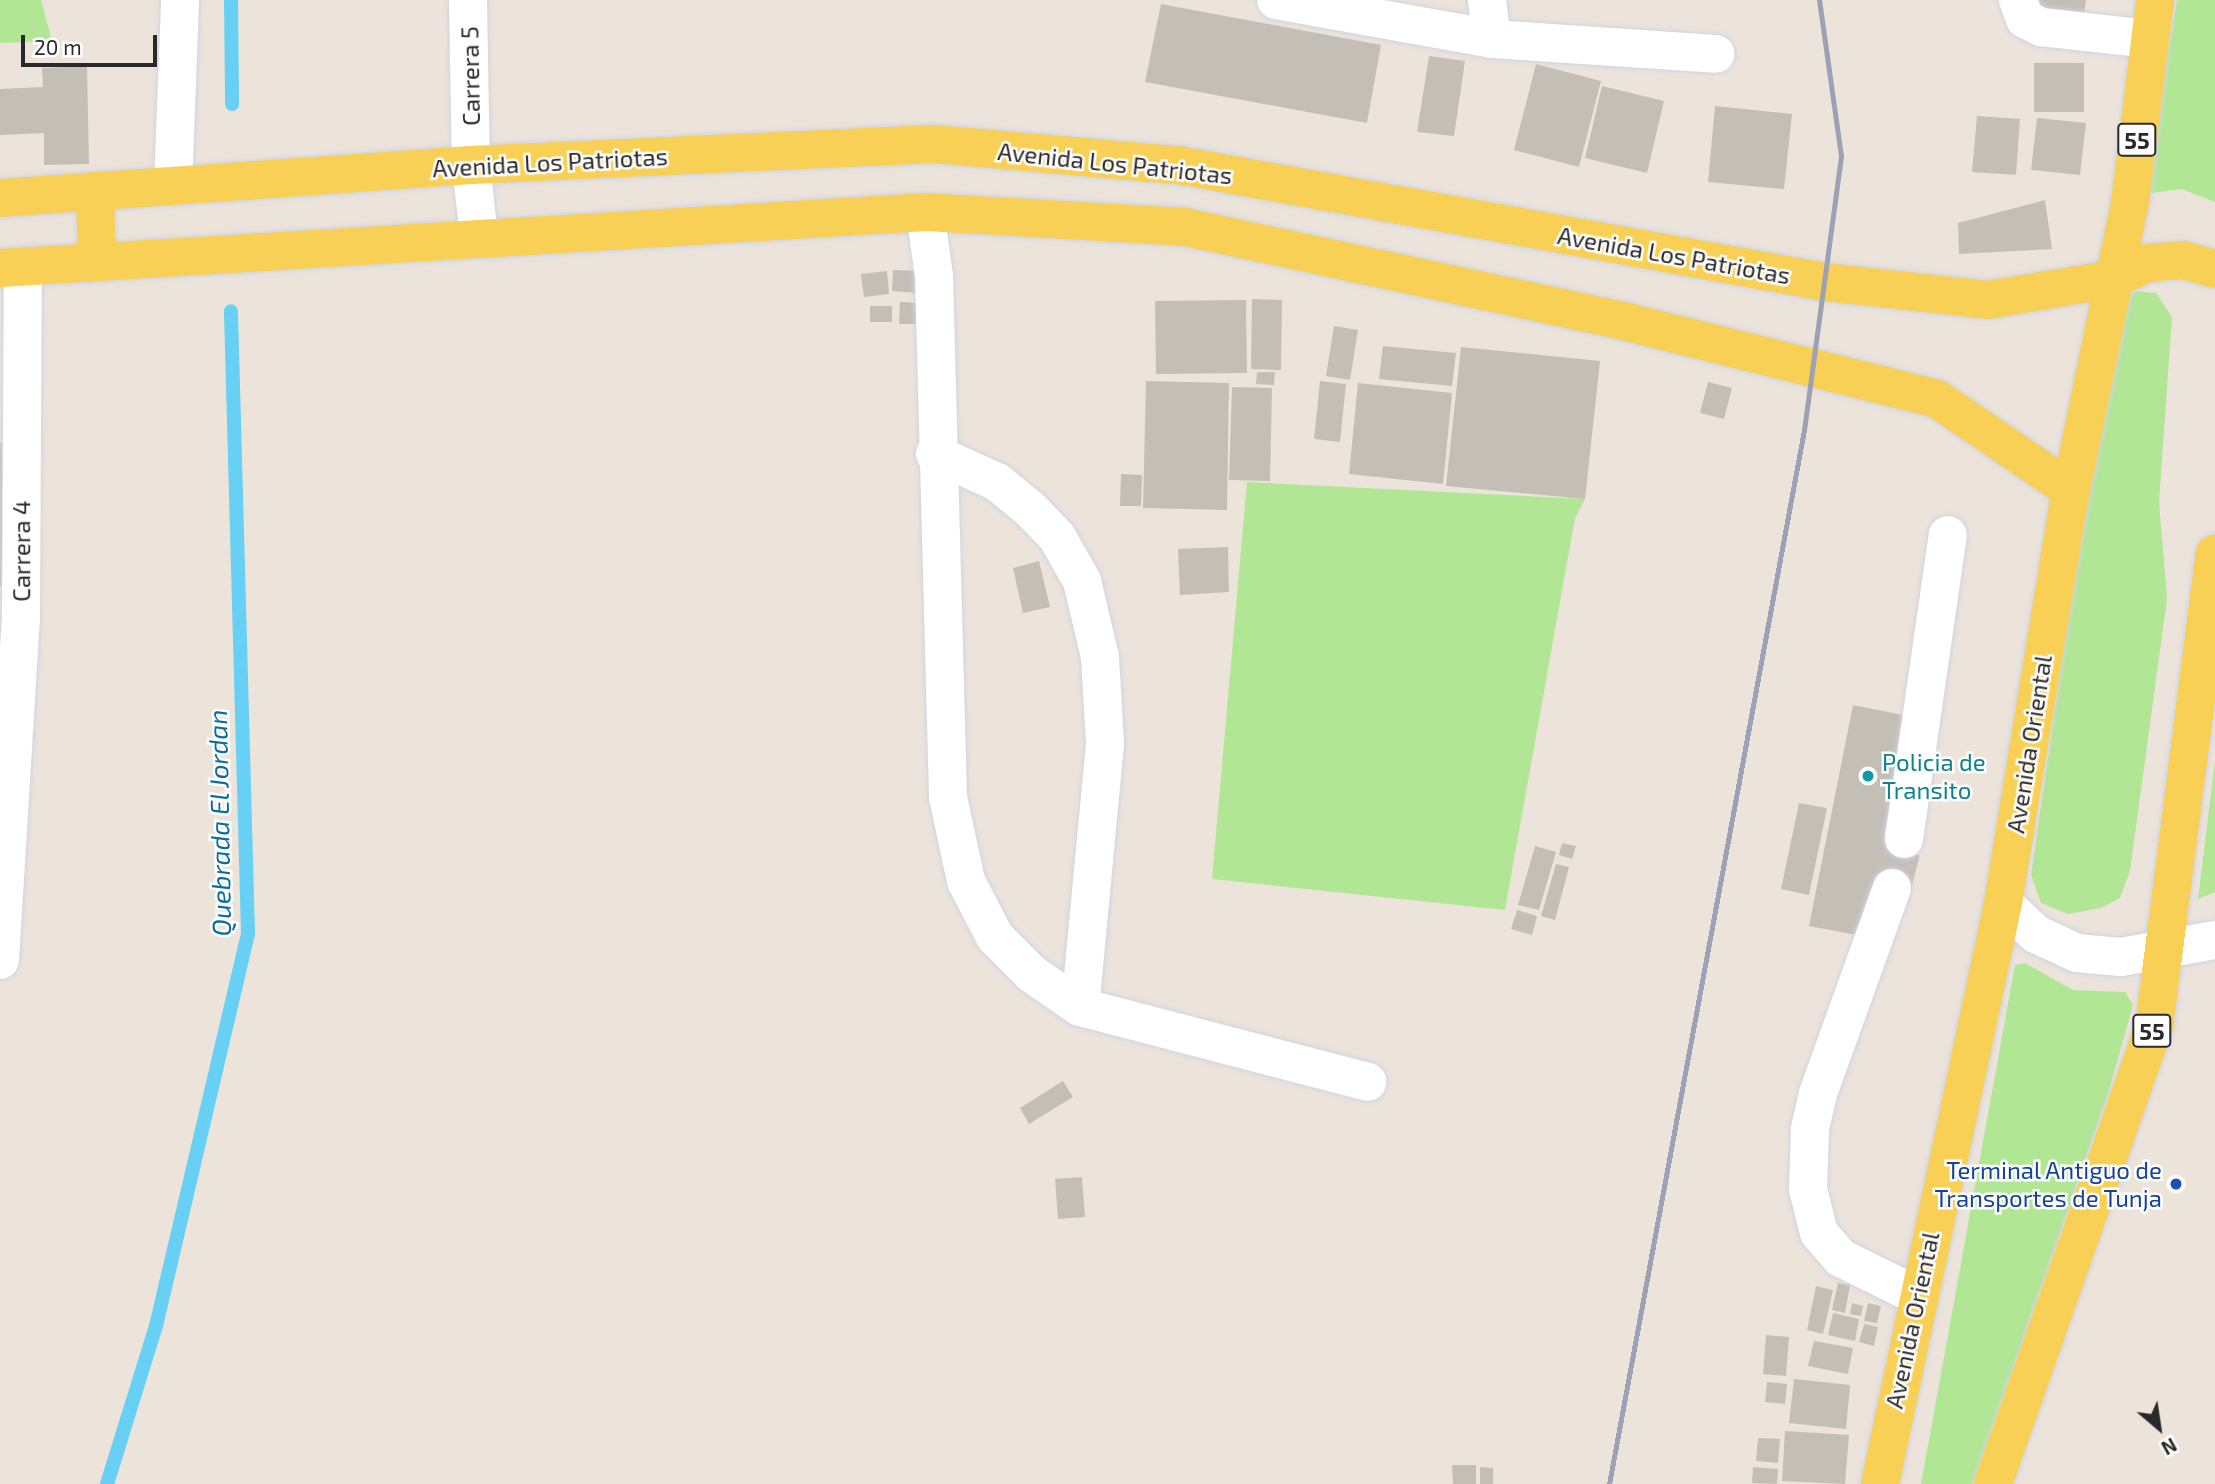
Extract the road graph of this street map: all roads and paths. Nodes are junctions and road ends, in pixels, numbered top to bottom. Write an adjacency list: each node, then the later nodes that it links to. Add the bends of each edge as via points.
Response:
1 (180, 0): 12 (street)
2 (468, 0): 11 (street, Carrera 5)
3 (1276, 0): 9 (street)
4 (1487, 0): 9 (street)
5 (2018, 0): 7 (street, via 2025,19 2041,27)
6 (2155, 0): 8 (main road, Avenida Oriental / 55)
7 (2107, 17): 8 (street)
8 (2150, 38): 20 (main road, Avenida Oriental / 55, via 2130,202)
9 (1492, 39): 10 (street)
10 (1715, 54)
11 (471, 166): 12 (main road, Avenida Los Patriotas); 16 (street, Carrera 5); 20 (main road, Avenida Los Patriotas, via 934,144 1183,166 1879,288 1987,300)
12 (173, 186): 13 (main road, Avenida Los Patriotas)
13 (95, 191): 14 (main road, Avenida Los Patriotas); 17 (main road)
14 (0, 198)
15 (925, 212): 16 (main road); 21 (street, via 934,276); 22 (main road, via 1185,227 1626,322 1937,399)
16 (479, 236): 17 (main road)
17 (97, 262): 18 (main road)
18 (11, 267): 25 (street, Carrera 4)
19 (2215, 269): 20 (main road, Avenida Los Patriotas, via 2183,260 2147,263)
20 (2113, 279): 22 (main road, Avenida Oriental / 55)
21 (935, 454): 33 (street, via 948,797 966,881 995,937 1032,974); 33 (street, via 997,482 1030,509 1058,537 1082,580 1100,657 1105,744)
22 (2071, 490): 29 (main road, Avenida Oriental / 55)
23 (1948, 534): 26 (street)
24 (2215, 554): 31 (main road, 55)
25 (10, 618): 27 (street, Carrera 4)
26 (1903, 839)
27 (3, 871): 32 (street, Carrera 4)
28 (1892, 888): 35 (street, via 1818,1094 1810,1130 1808,1189 1819,1233 1841,1258)
29 (2003, 903): 31 (street, via 2036,934 2077,953 2122,957); 35 (main road, Avenida Oriental / 55)
30 (2215, 940): 31 (street)
31 (2166, 946): 37 (main road, 55, via 2154,1027)
32 (0, 960)
33 (1080, 1007): 34 (street)
34 (1367, 1082)
35 (1916, 1295): 36 (main road, Avenida Oriental / 55)
36 (1880, 1484)
37 (1993, 1484)

